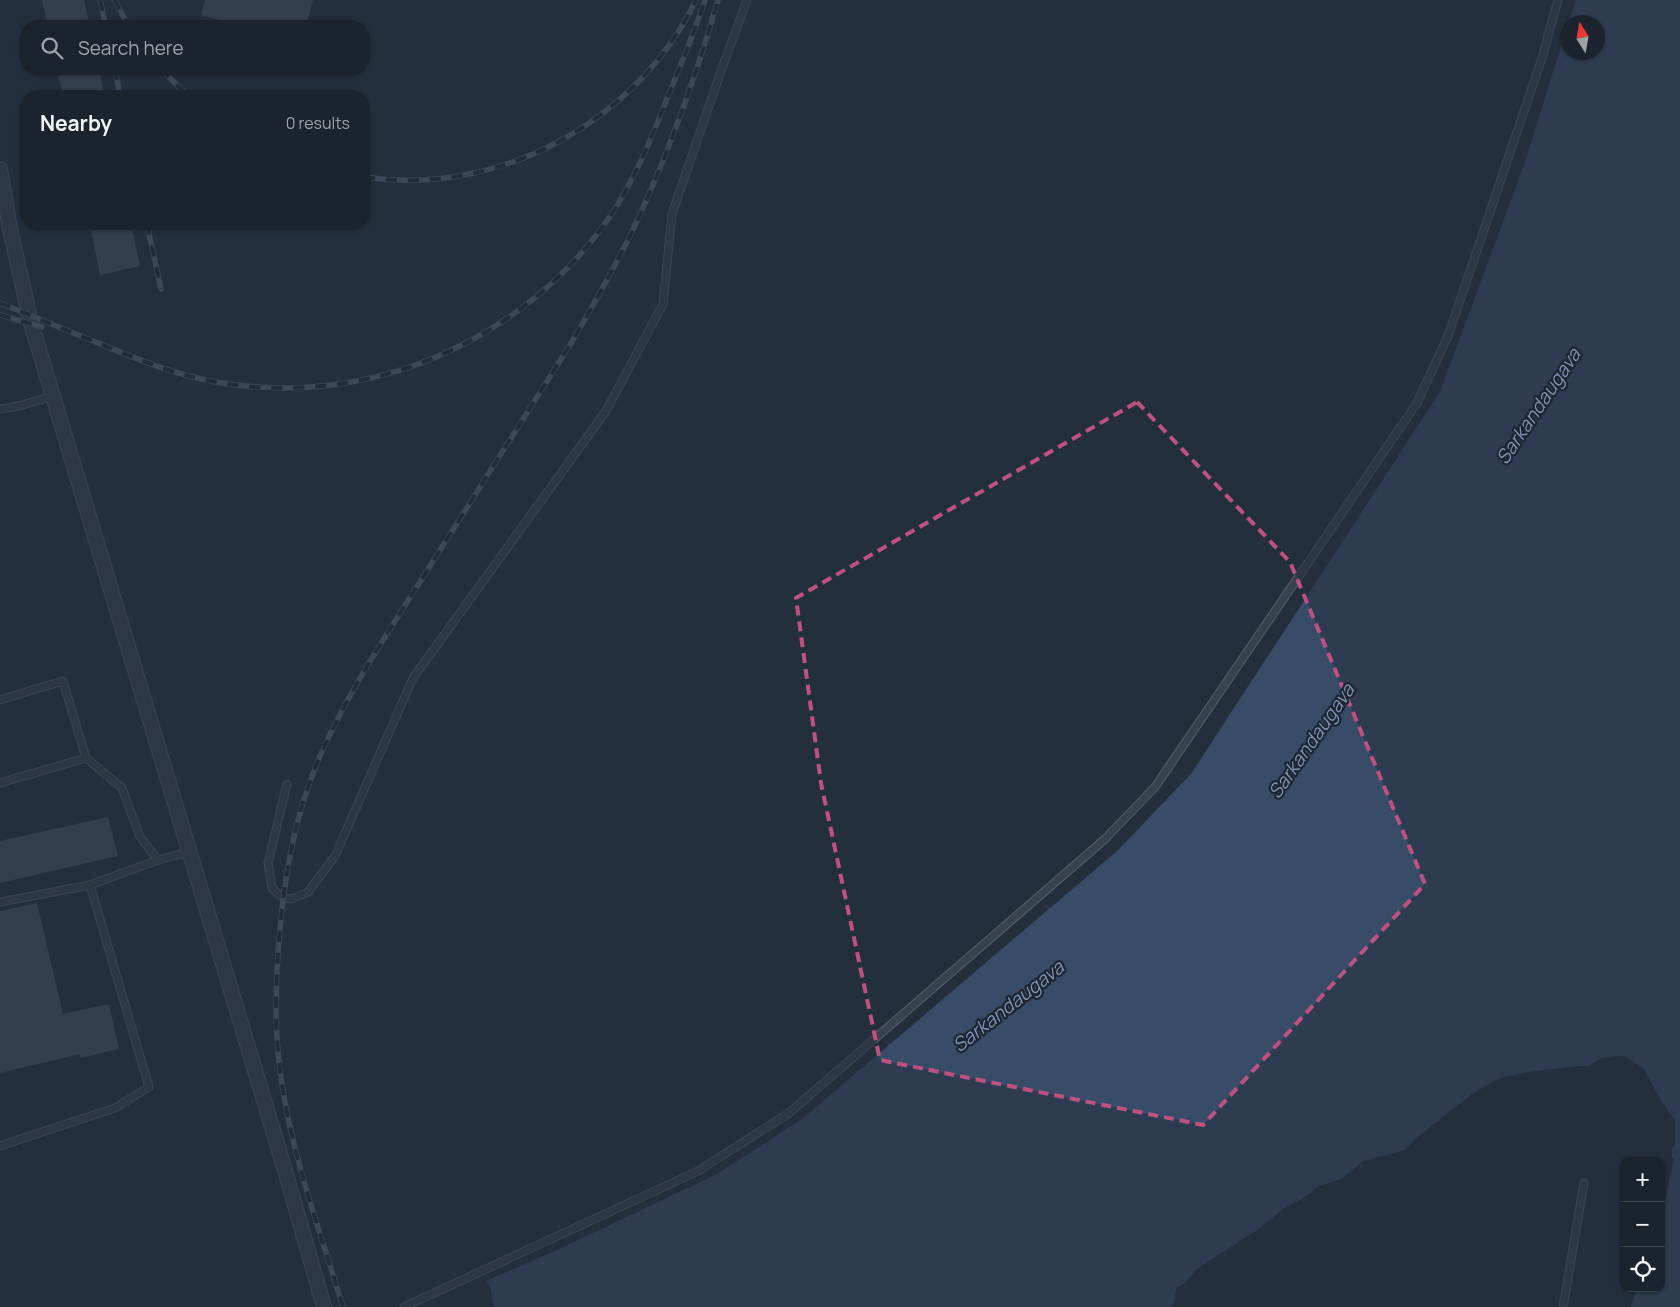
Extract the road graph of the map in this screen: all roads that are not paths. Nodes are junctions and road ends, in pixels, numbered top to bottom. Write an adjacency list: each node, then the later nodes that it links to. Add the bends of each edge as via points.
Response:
1 (747, 0): 9 (lane, via 672,214 663,304 606,411 412,678 335,856 308,892 292,899 283,898 272,888 268,863)
2 (1558, 0): 17 (lane, via 1540,66 1448,336 1417,403 1155,786 1105,839 788,1113 698,1171)
3 (0, 169): 4 (street, via 28,314)
4 (52, 396): 5 (lane); 10 (street)
5 (0, 409)
6 (0, 700): 7 (lane, via 63,682)
7 (86, 758): 8 (lane); 11 (lane, via 122,788 140,837)
8 (0, 783)
9 (287, 784)
10 (189, 852): 11 (lane); 16 (street)
11 (158, 860): 12 (lane)
12 (90, 886): 13 (lane); 14 (lane, via 149,1087 115,1108)
13 (0, 902)
14 (0, 1146)
15 (1584, 1183): 18 (lane)
16 (324, 1307)
17 (404, 1307)
18 (1563, 1307)

